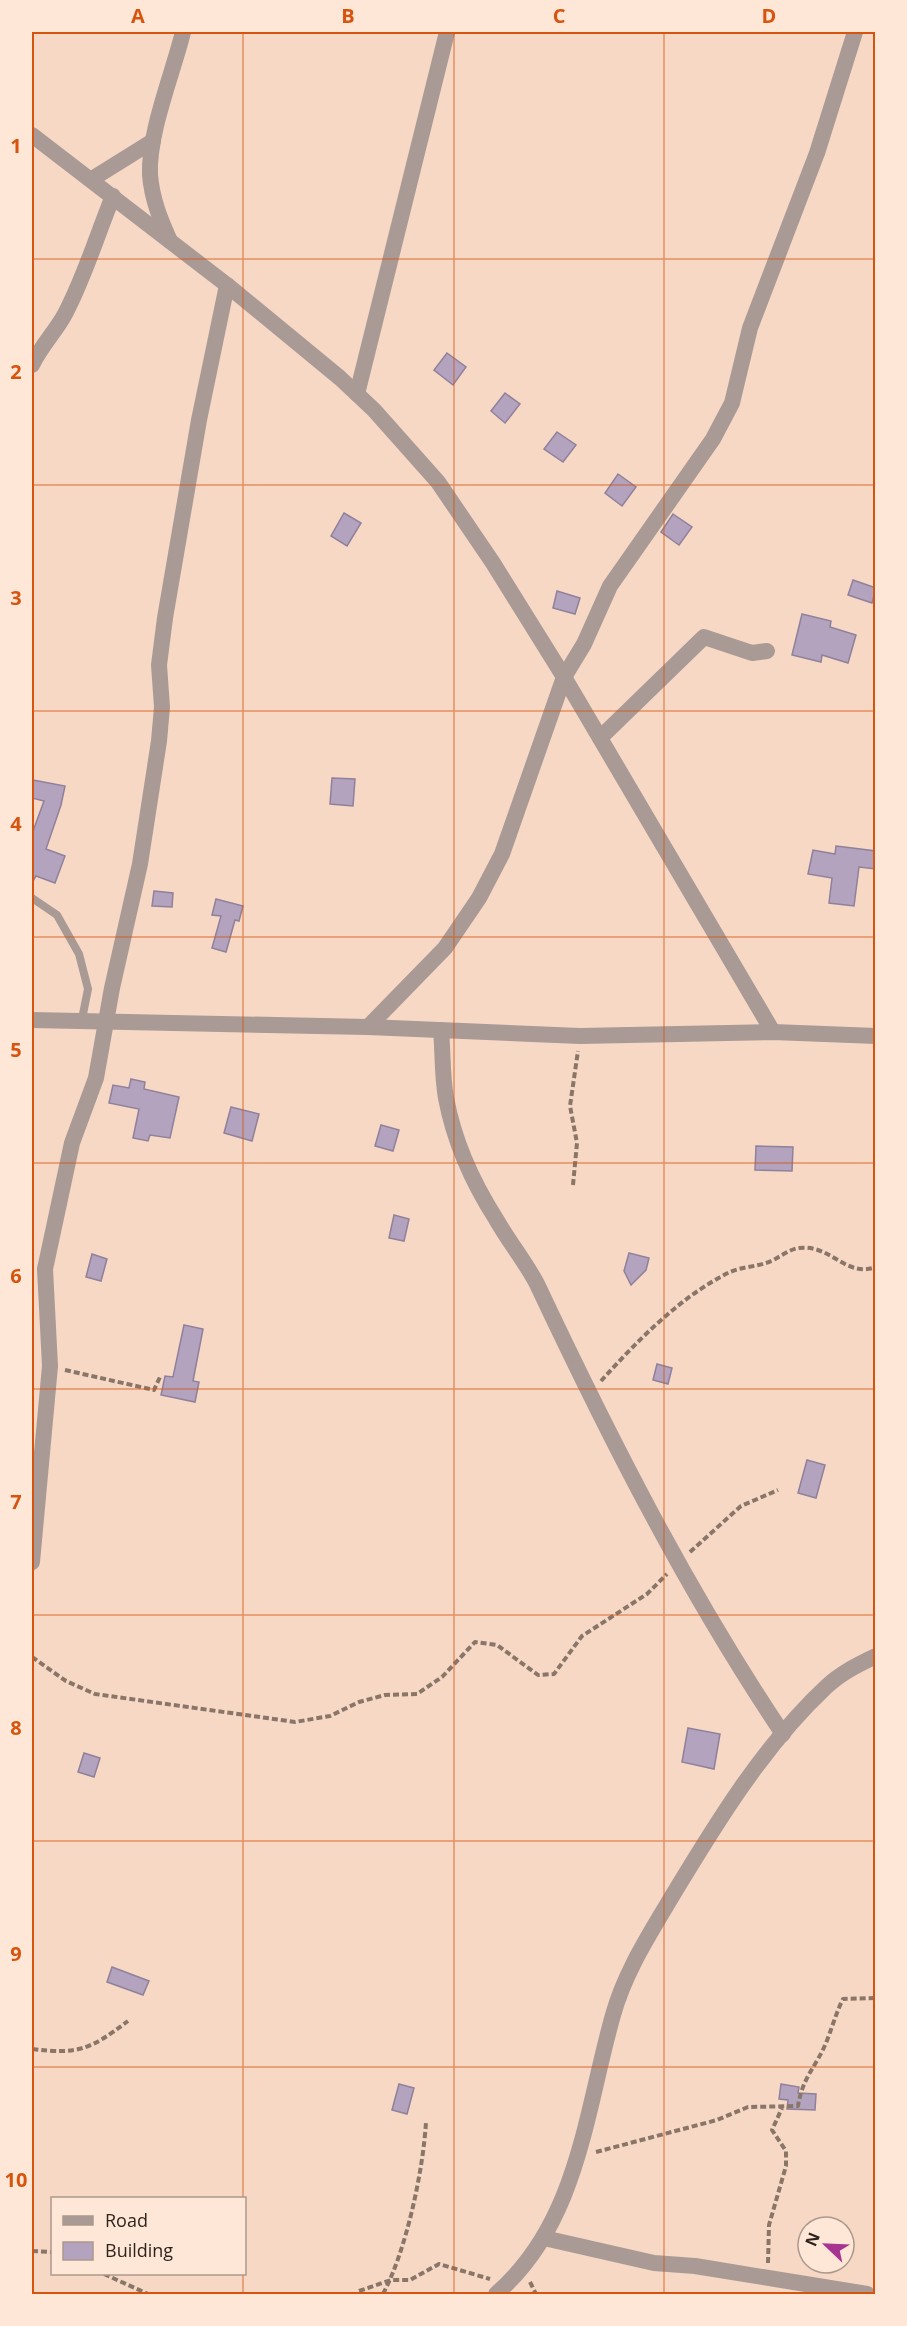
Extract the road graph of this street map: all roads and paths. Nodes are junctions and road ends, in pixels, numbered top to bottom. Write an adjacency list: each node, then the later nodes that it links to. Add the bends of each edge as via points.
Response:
1 (183, 32): 5 (street)
2 (447, 32): 11 (street)
3 (855, 32): 13 (street, via 817,153 750,328 732,403 713,439 610,586)
4 (32, 135): 6 (street)
5 (153, 141): 6 (street); 8 (street, via 150,174 157,213)
6 (92, 179): 7 (street)
7 (113, 196): 8 (street); 10 (street, via 84,275 63,317)
8 (170, 241): 9 (street)
9 (227, 285): 11 (street); 18 (street, via 165,618 159,665 159,741 141,864)
10 (32, 364)
11 (357, 394): 13 (street, via 438,482)
12 (767, 651): 14 (street, via 752,653 704,637)
13 (564, 677): 14 (street); 19 (street, via 506,844 479,898 445,948)
14 (600, 738): 21 (street)
15 (32, 898): 17 (lane, via 57,915 79,954 88,989)
16 (32, 1020): 17 (street)
17 (82, 1020): 18 (street)
18 (107, 1022): 19 (street); 26 (street, via 96,1078 72,1143 45,1269)
19 (368, 1027): 20 (street)
20 (441, 1030): 22 (street); 28 (street, via 452,1126 473,1180 525,1261)
21 (773, 1032): 22 (street); 23 (street)
22 (580, 1036): 24 (path, via 570,1106 577,1143)
23 (876, 1036)
24 (573, 1185)
25 (876, 1267): 28 (path, via 849,1267 821,1248 797,1248 768,1263 733,1271 707,1285 648,1330)
26 (50, 1366): 27 (path, via 154,1390); 30 (street)
27 (160, 1377)
28 (589, 1395): 31 (street)
29 (778, 1490): 31 (path, via 741,1506)
30 (32, 1562)
31 (677, 1565): 33 (path, via 647,1594 582,1636 555,1674 538,1675 498,1645 476,1642 442,1677 417,1694 385,1695 330,1716 295,1722 95,1694 66,1682); 34 (street)
32 (876, 1656): 34 (street, via 848,1669)
33 (32, 1657)
34 (783, 1734): 40 (street, via 689,1868 628,1971 613,2015)
35 (876, 1998): 38 (path, via 843,1999 798,2106)
36 (128, 2021): 37 (path, via 86,2049)
37 (32, 2049)
38 (782, 2108): 40 (path, via 748,2107 698,2125); 46 (path, via 772,2130 786,2151 786,2166 769,2225 769,2260)
39 (426, 2122): 45 (path, via 424,2155)
40 (579, 2157): 41 (street)
41 (544, 2238): 46 (street, via 654,2263 694,2266); 48 (street)
42 (32, 2251): 43 (path)
43 (51, 2252)
44 (106, 2275): 49 (path)
45 (391, 2280): 47 (path); 48 (path, via 410,2280 440,2264 487,2276); 50 (path)
46 (764, 2280): 51 (street)
47 (359, 2291)
48 (499, 2292)
49 (148, 2295)
50 (383, 2295)
51 (867, 2295)

